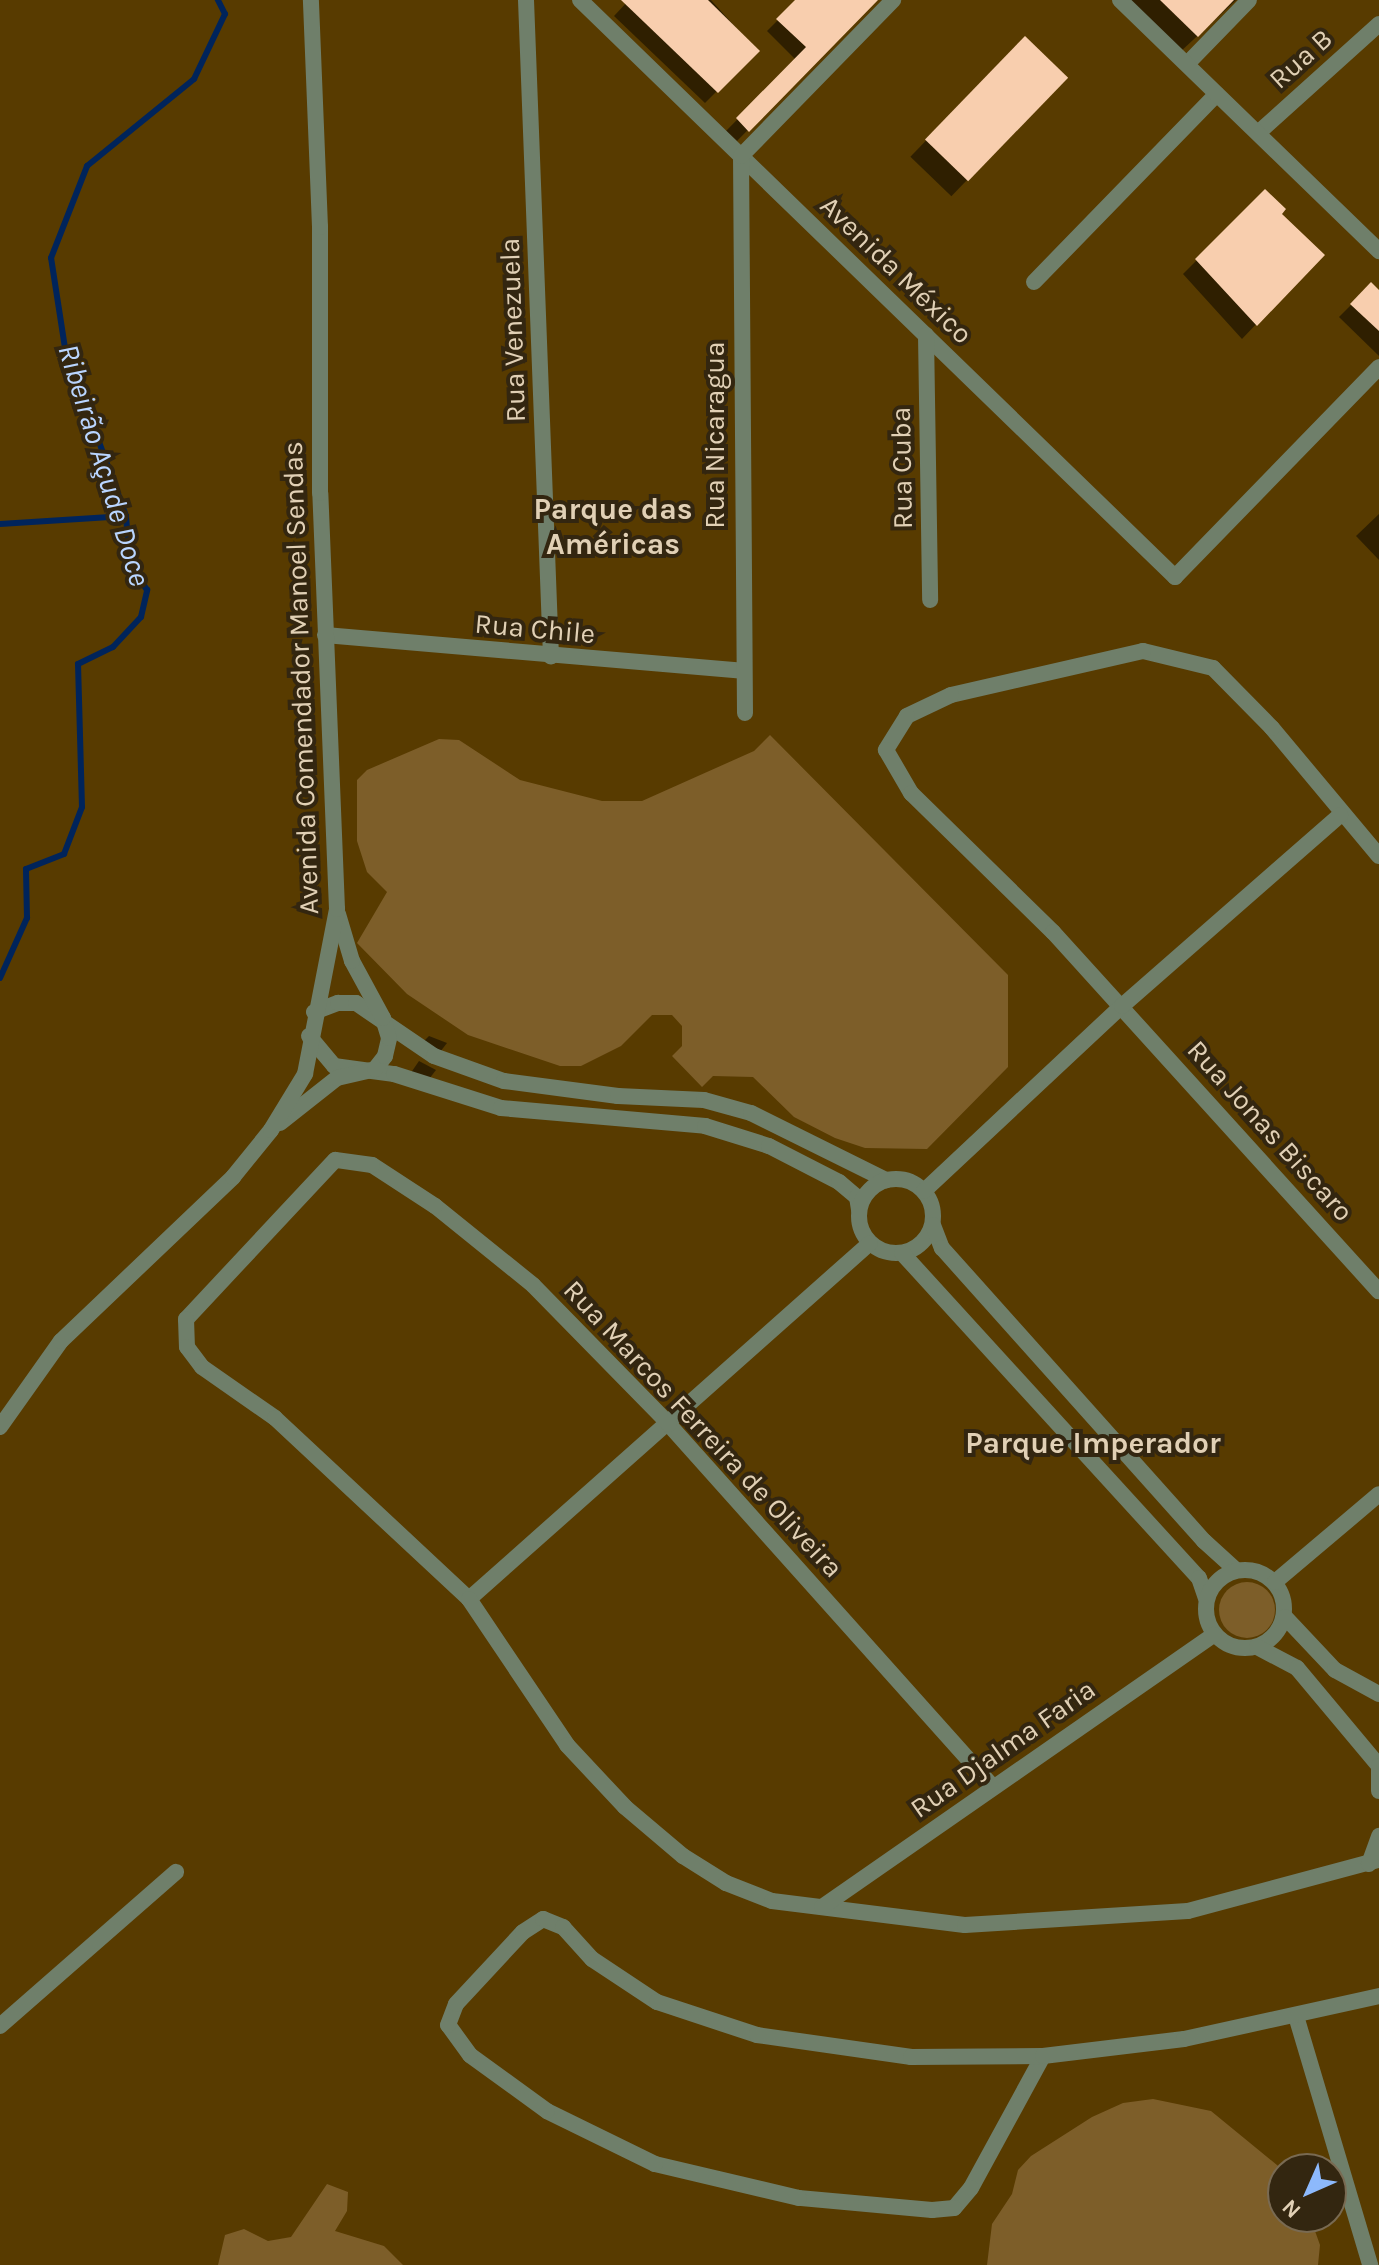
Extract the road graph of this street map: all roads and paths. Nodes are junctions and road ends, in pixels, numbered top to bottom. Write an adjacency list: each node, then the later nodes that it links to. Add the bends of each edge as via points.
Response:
1 (311, 0): 17 (street, Avenida Comendador Manoel Sendas)
2 (526, 0): 18 (street, Rua Venezuela)
3 (580, 0): 11 (street, Avenida México)
4 (893, 0): 11 (street)
5 (1120, 0): 8 (street)
6 (1249, 0): 8 (street)
7 (1379, 24): 10 (street, Rua B)
8 (1187, 64): 9 (street)
9 (1217, 94): 10 (street); 13 (street)
10 (1258, 133): 12 (street)
11 (741, 156): 14 (street, Avenida México); 19 (street, Rua Nicaragua)
12 (1379, 251)
13 (1034, 282)
14 (926, 335): 15 (street, Avenida México, via 1175,577); 16 (street, Rua Cuba)
15 (1379, 367)
16 (930, 600)
17 (325, 635): 18 (street, Rua Chile); 23 (street, Avenida Comendador Manoel Sendas)
18 (551, 657): 19 (street, Rua Chile)
19 (742, 671): 20 (street, Rua Nicaragua)
20 (745, 713)
21 (1340, 815): 22 (street); 24 (street); 24 (street, Rua Jonas Biscaro, via 1272,728 1213,668 1143,651 951,695 907,716 886,750 911,793)
22 (1379, 856)
23 (337, 909): 25 (street, Avenida Comendador Manoel Sendas); 26 (street, via 352,961)
24 (1122, 1006): 31 (street); 36 (street, Rua Jonas Biscaro)
25 (314, 1012): 26 (street, via 356,1003); 27 (street, Avenida Comendador Manoel Sendas)
26 (383, 1018): 28 (street, via 389,1038 385,1056 375,1069); 30 (street, via 434,1056 504,1081 618,1096 704,1100 751,1113)
27 (309, 1036): 28 (street, via 334,1066); 29 (street, Avenida Comendador Manoel Sendas, via 305,1074)
28 (361, 1073): 29 (street, via 337,1078); 32 (street, via 394,1074 501,1108 705,1126 769,1146 839,1182 857,1197)
29 (271, 1130): 38 (street, Avenida Comendador Manoel Sendas, via 233,1177 61,1341)
30 (886, 1180): 31 (street, via 907,1180); 32 (street, via 868,1191)
31 (924, 1191): 33 (street, via 933,1207)
32 (859, 1210): 34 (street)
33 (933, 1225): 35 (street, via 921,1244); 40 (street, via 942,1248 1204,1541)
34 (870, 1243): 35 (street, via 885,1252); 37 (street)
35 (902, 1253): 42 (street, via 1199,1578)
36 (1379, 1291)
37 (669, 1424): 43 (street); 43 (street, Rua Marcos Ferreira de Oliveira, via 533,1285 435,1206 372,1165 335,1160 264,1240 202,1298 186,1319 187,1347 202,1367 275,1418 369,1500); 49 (street, Rua Marcos Ferreira de Oliveira)
38 (0, 1427)
39 (1379, 1494): 41 (street)
40 (1236, 1570): 41 (street, via 1255,1570); 42 (street, via 1219,1578)
41 (1275, 1582): 44 (street)
42 (1206, 1598): 45 (street, via 1206,1618)
43 (469, 1599): 54 (street, via 567,1745 625,1807 683,1856 726,1883 772,1901)
44 (1285, 1617): 46 (street, via 1275,1636); 47 (street, via 1335,1670)
45 (1214, 1635): 46 (street, via 1233,1647); 49 (street, Rua Djalma Faria)
46 (1257, 1647): 48 (street, via 1297,1668)
47 (1379, 1694)
48 (1379, 1766): 50 (street)
49 (993, 1787): 54 (street, Rua Djalma Faria)
50 (1379, 1791)
51 (1379, 1836): 52 (street)
52 (1374, 1862): 54 (street, via 1188,1911 965,1925)
53 (176, 1872): 57 (street)
54 (822, 1907)
55 (1379, 1996): 56 (street)
56 (1296, 2016): 58 (street, via 1184,2039); 59 (street)
57 (0, 2026)
58 (1043, 2056): 58 (street, via 971,2188 954,2208 932,2210 799,2198 655,2164 547,2111 470,2055 448,2025 456,2004 523,1932 543,1919 563,1927 592,1959 657,2002 757,2035 911,2057)
59 (1370, 2265)

